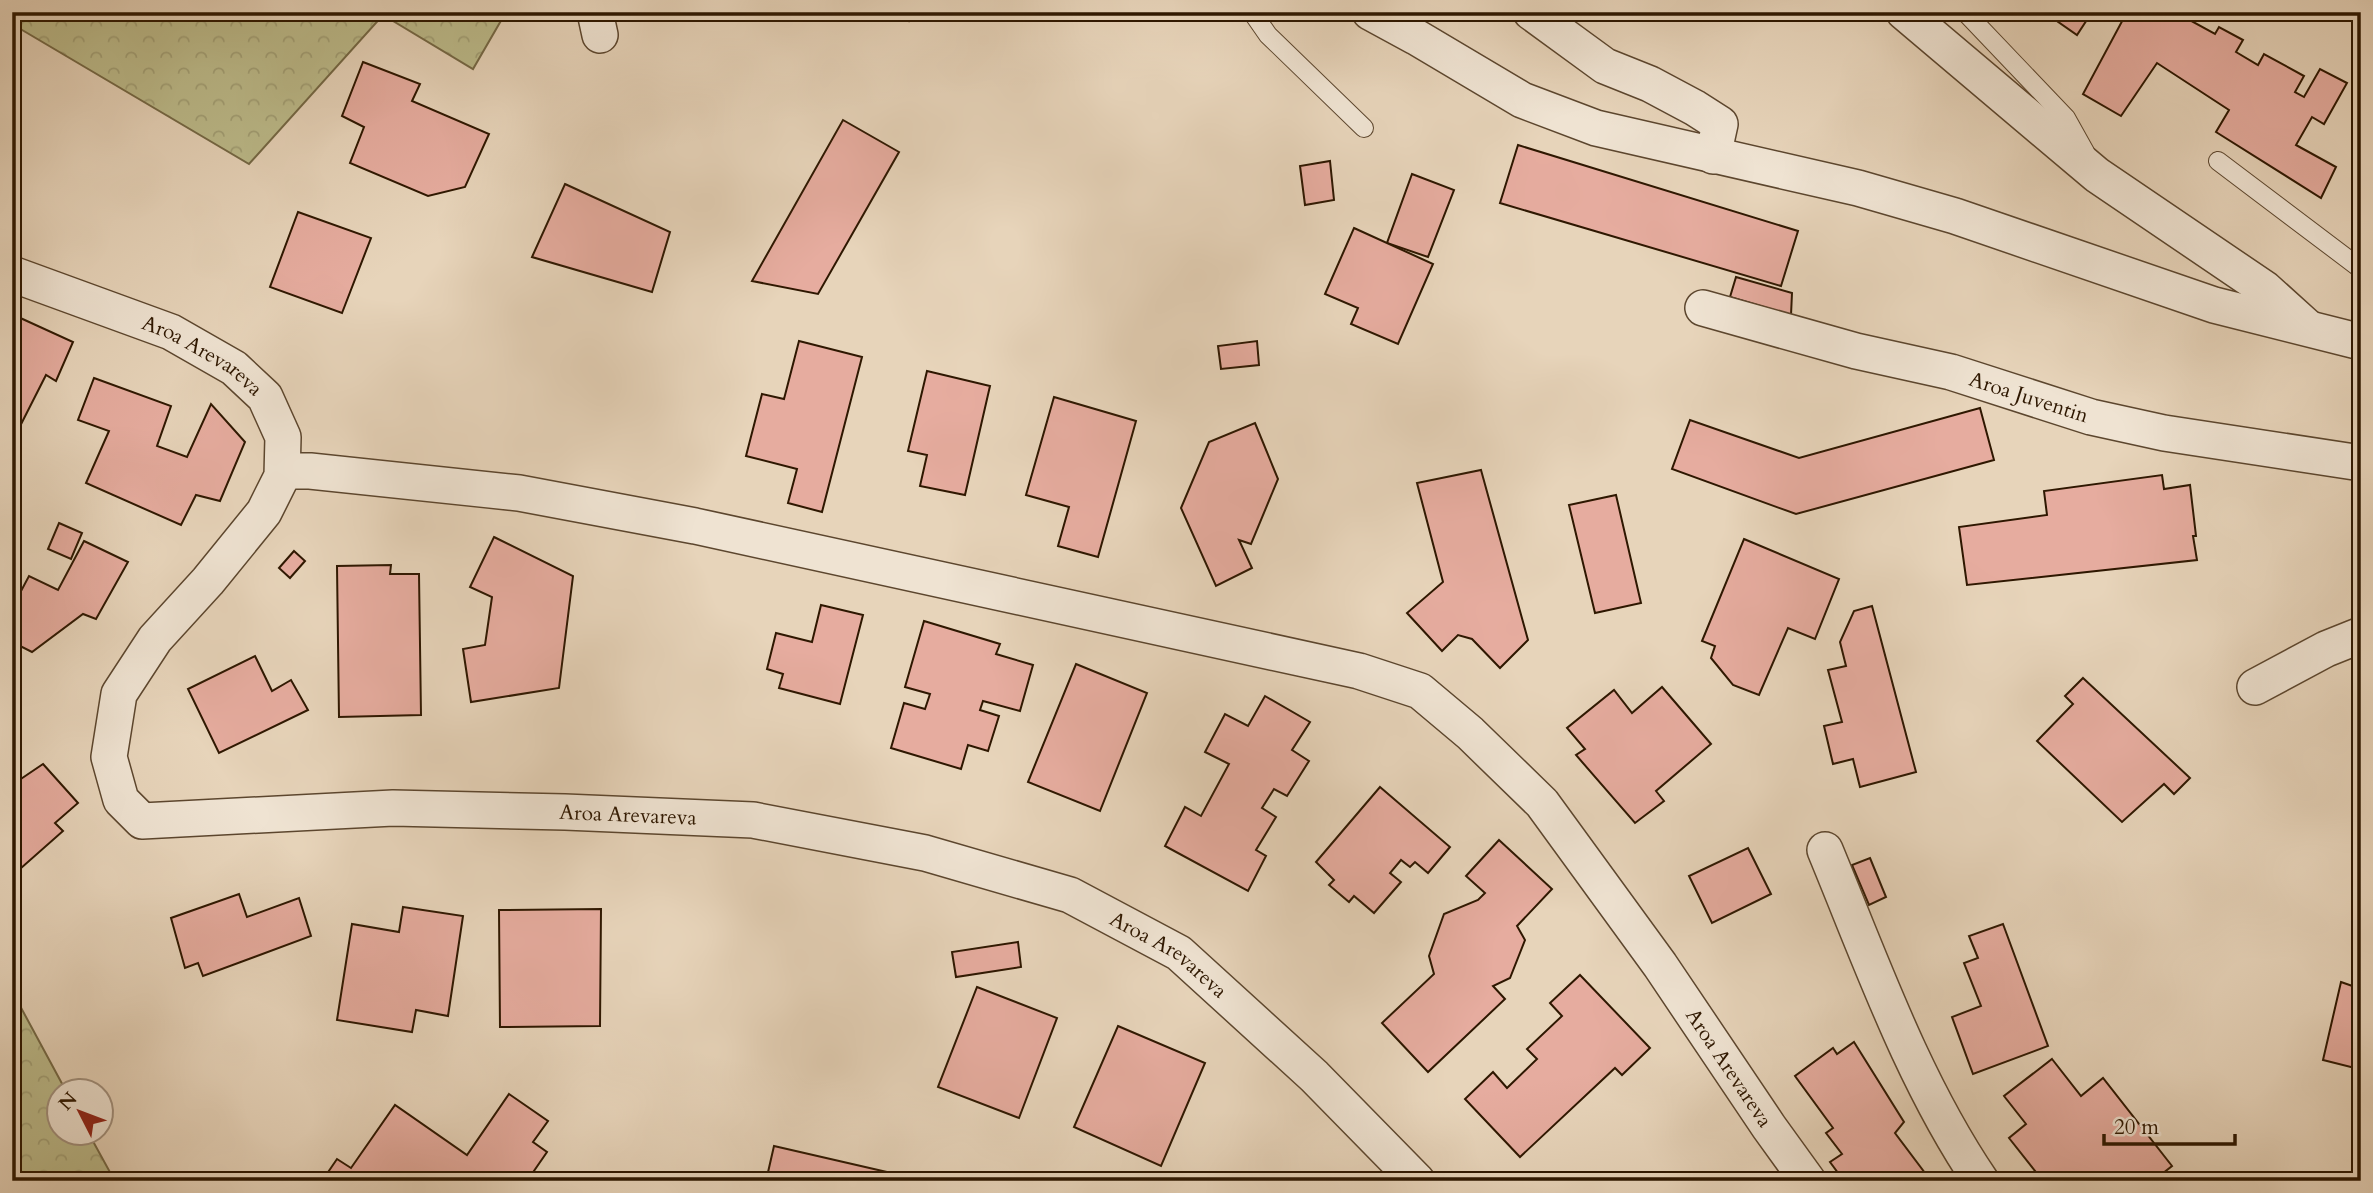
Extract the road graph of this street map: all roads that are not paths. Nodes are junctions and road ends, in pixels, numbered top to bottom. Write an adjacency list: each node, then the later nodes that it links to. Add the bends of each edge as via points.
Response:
1 (1252, 12): 6 (lane, via 1268,35)
2 (1370, 12): 7 (street, via 1522,100 1596,128)
3 (1531, 12): 7 (street, via 1605,66 1650,84 1720,124)
4 (1904, 12): 9 (street)
5 (1965, 12): 9 (lane, via 2066,118)
6 (1364, 128)
7 (1713, 156): 13 (street, via 1858,188 2214,304)
8 (2218, 161): 10 (lane)
9 (2097, 175): 13 (street, via 2265,289)
10 (2361, 270)
11 (12, 274): 16 (street, Aroa Arevareva, via 171,332 234,368 265,397 283,437)
12 (1703, 308): 15 (street, Aroa Juventin, via 1951,372 2091,417 2164,433)
13 (2309, 328): 14 (street)
14 (2361, 342)
15 (2361, 463)
16 (283, 471): 20 (street, Aroa Arevareva, via 264,512 155,639 119,694 109,757 121,800 142,821 393,808 753,820 938,857 1070,895 1180,953 1314,1076); 21 (street, Aroa Arevareva, via 519,493 695,526 1359,671 1420,691 1471,733 1542,803)
17 (2361, 635): 18 (street)
18 (2255, 687)
19 (1825, 850): 22 (street, via 1887,1001 1953,1139)
20 (1417, 1181)
21 (1808, 1181)
22 (1980, 1181)

